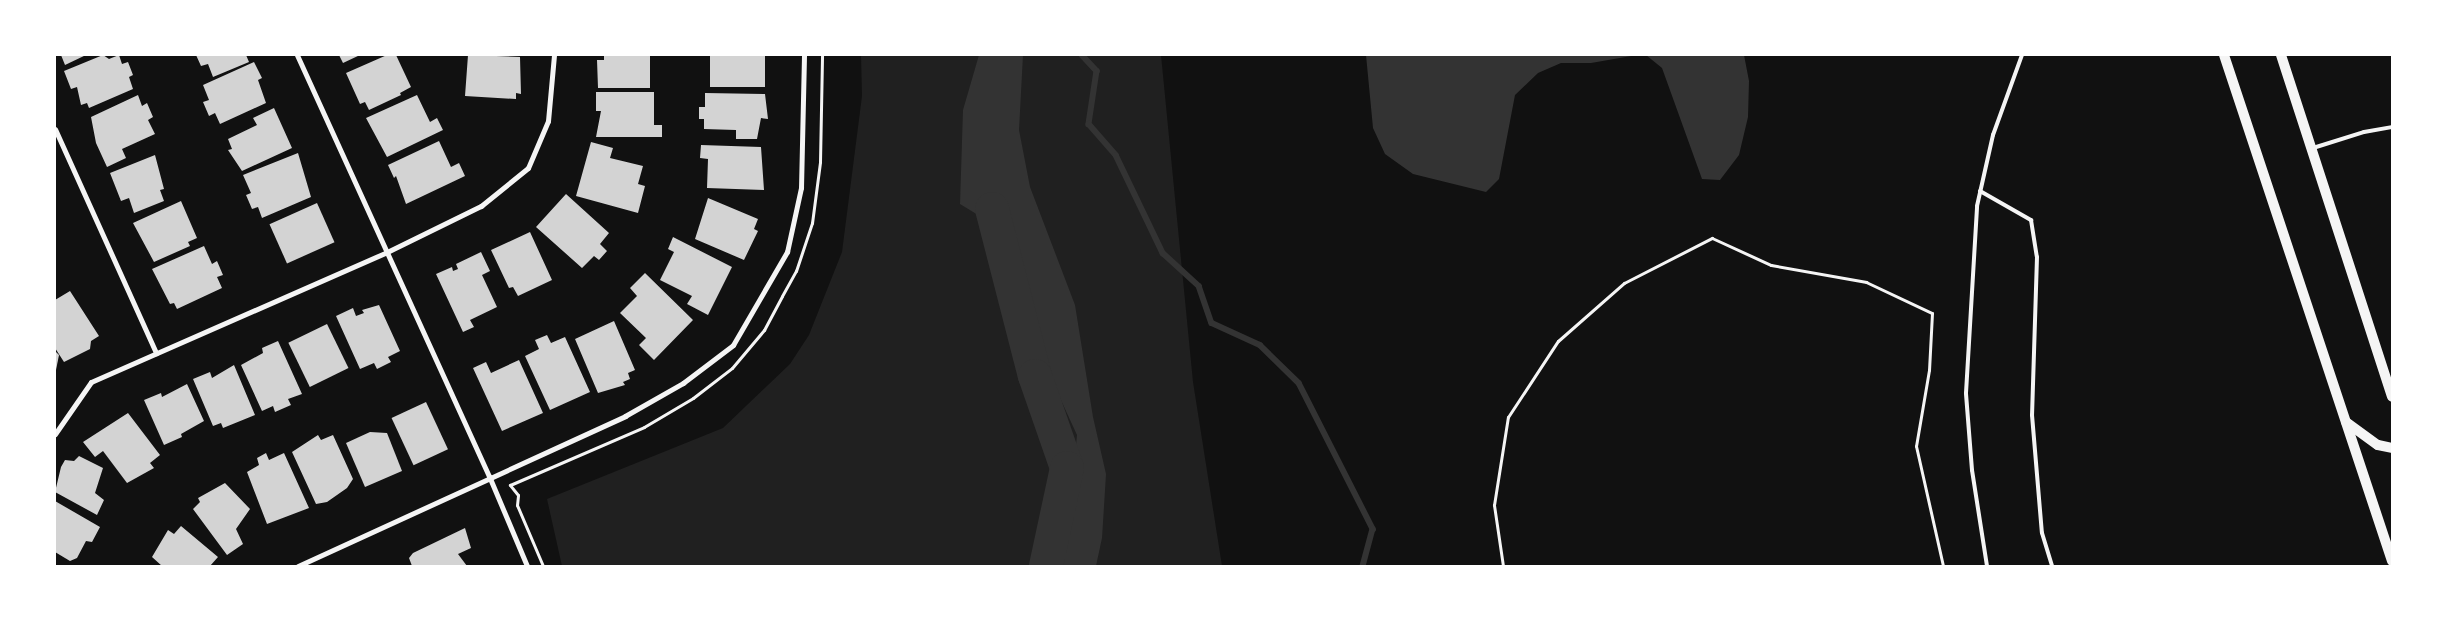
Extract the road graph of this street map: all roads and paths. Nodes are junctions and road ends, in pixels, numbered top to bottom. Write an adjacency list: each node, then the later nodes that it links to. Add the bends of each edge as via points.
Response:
1 (297, 55): 12 (street)
2 (554, 55): 12 (street, via 548,121 528,168 481,206)
3 (804, 55): 18 (street, via 801,188 788,252 733,345 683,383 625,416)
4 (822, 55): 22 (path, via 817,191 806,244 792,279 764,330 732,368 693,398 644,427 510,485 518,495 517,505)
5 (2022, 55): 11 (lane, via 1993,135)
6 (2224, 55): 15 (main road)
7 (2281, 55): 10 (main road)
8 (2392, 127): 10 (lane)
9 (55, 130): 13 (street)
10 (2313, 148): 14 (main road)
11 (1980, 191): 25 (lane, via 1966,393 1972,470); 26 (lane, via 2031,220 2037,257 2032,415 2042,533)
12 (387, 252): 13 (street); 18 (street)
13 (156, 352): 16 (street, via 91,382)
14 (2392, 396)
15 (2346, 422): 17 (main road, via 2378,445); 19 (main road)
16 (55, 434)
17 (2392, 448)
18 (489, 476): 20 (street); 21 (street)
19 (2392, 561)
20 (298, 566)
21 (527, 566)
22 (543, 566)
23 (1504, 566): 24 (path, via 1494,505 1508,417 1558,341 1624,283 1712,238 1771,265 1866,282 1932,313 1929,370 1916,446)
24 (1943, 566)
25 (1987, 566)
26 (2052, 566)

